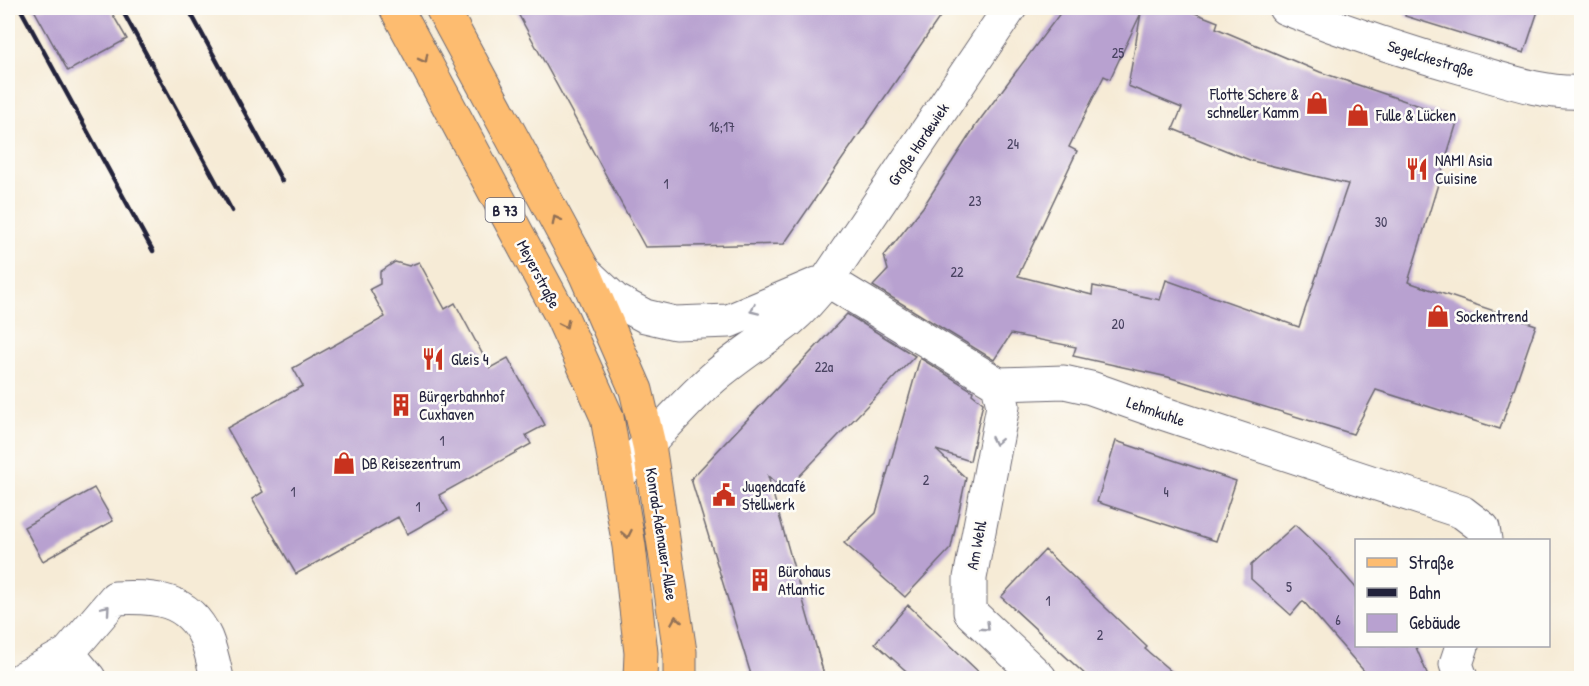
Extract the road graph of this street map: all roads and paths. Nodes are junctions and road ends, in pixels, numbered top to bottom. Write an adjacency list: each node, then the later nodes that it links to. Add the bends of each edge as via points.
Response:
1 (396, 8): 9 (main road, Meyerstraße / B 73, one-way to 9, via 562,317)
2 (442, 8): 6 (main road, B 73, one-way to 2)
3 (1010, 8): 7 (street, Große Hardewiek)
4 (1285, 8): 5 (street, Segelckestraße, via 1464,69 1536,87)
5 (1581, 92)
6 (584, 271): 7 (street, one-way to 6, via 729,321 675,323 645,316 615,300); 10 (main road, Konrad-Adenauer-Allee / B 73, via 636,390)
7 (827, 280): 8 (street); 10 (street, Große Hardewiek, via 790,320 689,399)
8 (998, 384): 12 (street, Lehmkuhle, via 1064,382 1091,388 1462,512 1483,528); 20 (street, Am Wehl, one-way to 20, via 1003,406 970,578 970,612)
9 (607, 417): 11 (main road, Konrad-Adenauer-Allee / B 73)
10 (649, 445): 11 (street, Große Hardewiek); 19 (main road, Konrad-Adenauer-Allee / B 73, one-way to 10, via 680,652)
11 (618, 476): 18 (main road, Konrad-Adenauer-Allee / B 73, one-way to 18, via 634,585)
12 (1485, 539)
13 (1461, 647): 21 (street, via 1456,664)
14 (68, 653): 15 (street); 16 (street); 17 (street, one-way to 17, via 115,598 141,597 170,603 190,613 206,638)
15 (23, 678)
16 (89, 678)
17 (217, 678)
18 (640, 678)
19 (680, 678)
20 (1040, 678)
21 (1461, 678)

